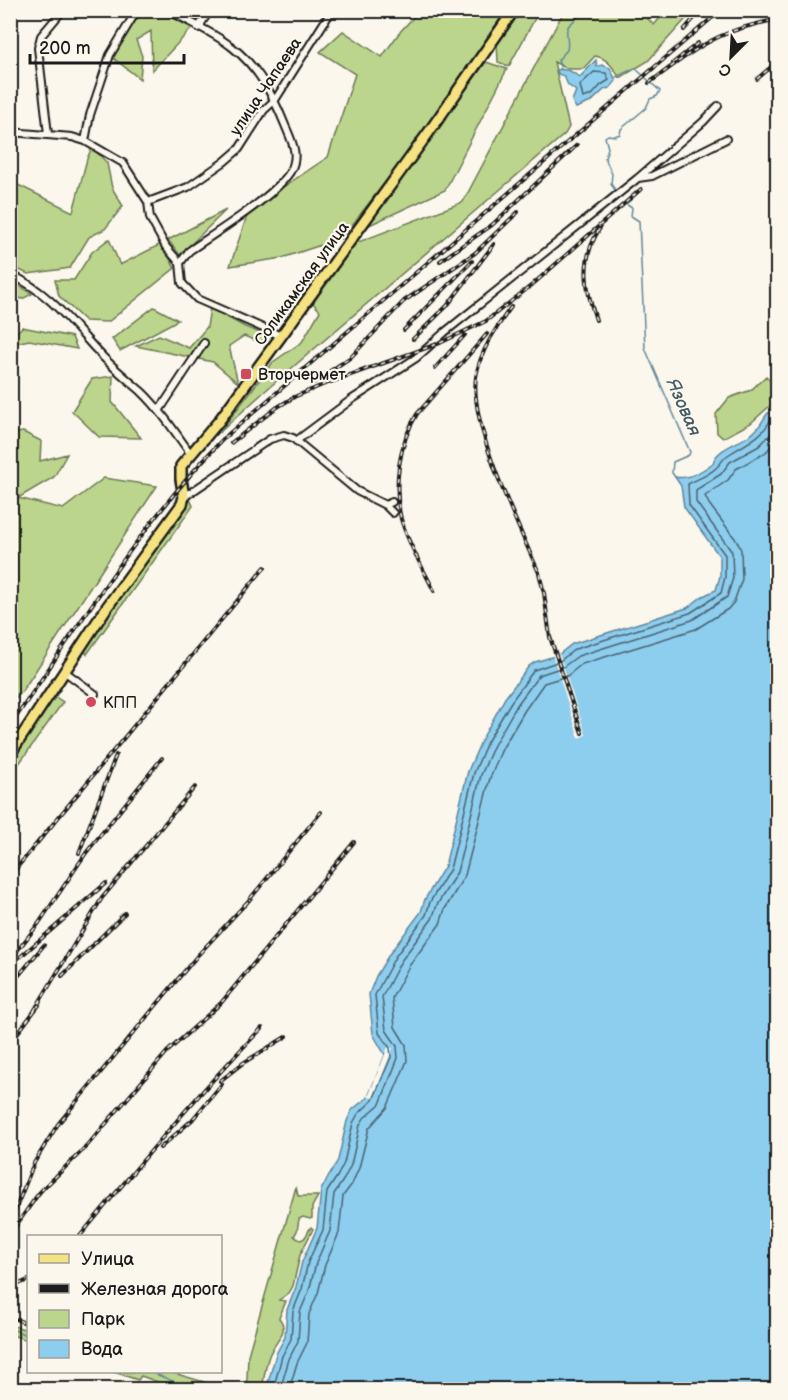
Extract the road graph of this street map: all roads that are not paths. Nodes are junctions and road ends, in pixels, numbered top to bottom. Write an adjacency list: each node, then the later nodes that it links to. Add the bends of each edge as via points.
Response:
1 (63, 10): 11 (street, via 41,36 38,48)
2 (137, 10): 13 (street, via 110,55)
3 (168, 10): 7 (street)
4 (210, 10): 7 (street)
5 (332, 10): 8 (street, улица Чапаева)
6 (514, 10): 18 (main road, Соликамская улица)
7 (198, 28): 8 (street, via 232,47 260,75)
8 (275, 100): 15 (street, улица Чапаева, via 239,149 224,162 188,188); 16 (street, via 296,151 289,174 275,189 189,251)
9 (718, 106): 14 (street)
10 (10, 132): 11 (street)
11 (48, 134): 13 (street)
12 (726, 139): 14 (street, via 652,176)
13 (85, 141): 15 (street, via 123,163)
14 (638, 178): 21 (street, via 423,353)
15 (148, 202): 16 (street, via 150,218)
16 (180, 263): 18 (street, via 182,283 197,299)
17 (10, 274): 20 (street, via 61,309 101,355)
18 (281, 336): 22 (main road, Соликамская улица, via 219,421)
19 (204, 343): 20 (street)
20 (159, 411): 22 (street)
21 (296, 441): 23 (street, via 284,435 270,439); 25 (street, via 357,491)
22 (190, 453): 23 (main road, Соликамская улица, via 180,472)
23 (184, 497): 27 (main road)
24 (392, 502): 25 (street)
25 (385, 505): 26 (street)
26 (393, 513)
27 (64, 670): 28 (street); 29 (main road)
28 (95, 694)
29 (10, 754)

